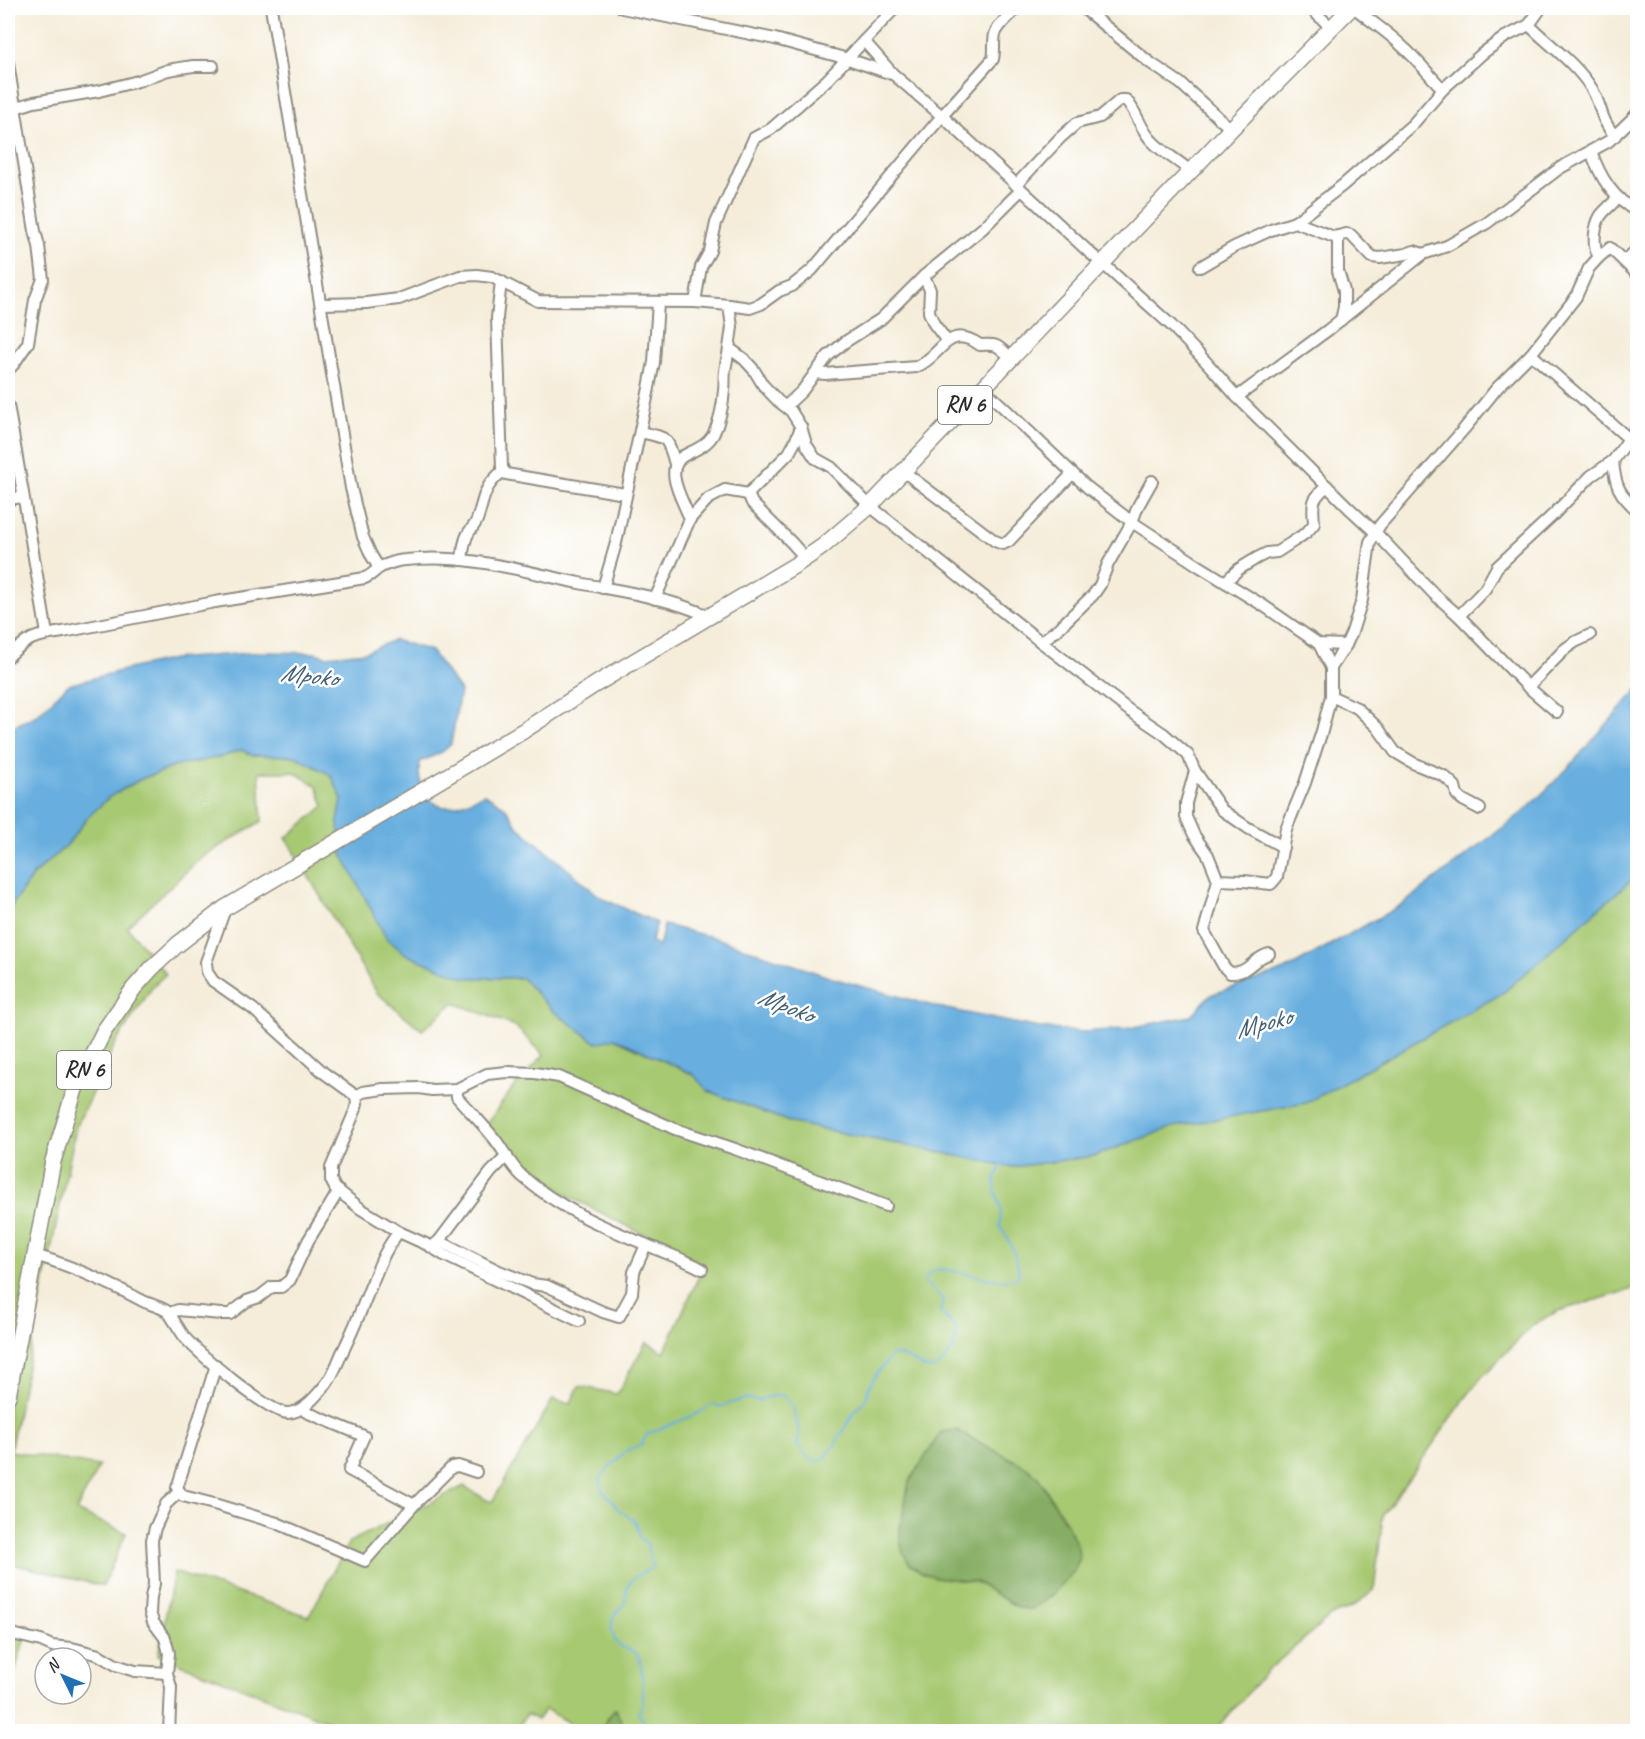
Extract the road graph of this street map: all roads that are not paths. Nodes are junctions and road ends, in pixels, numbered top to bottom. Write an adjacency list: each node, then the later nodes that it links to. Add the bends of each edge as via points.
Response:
1 (271, 8): 41 (street)
2 (622, 8): 13 (street, via 775,39)
3 (895, 8): 12 (street)
4 (1018, 8): 20 (street, via 995,35 993,59)
5 (1083, 8): 21 (street, via 1180,83)
6 (1310, 8): 11 (street)
7 (1351, 8): 11 (main road, RN 6)
8 (1355, 8): 17 (street, via 1405,48)
9 (1541, 8): 10 (street)
10 (1529, 25): 17 (street, via 1505,37); 22 (street, via 1584,77)
11 (1332, 27): 21 (main road, RN 6)
12 (864, 41): 13 (street); 16 (street)
13 (848, 59): 16 (street); 39 (street, via 771,129 754,138 716,223)
14 (8, 63): 18 (street)
15 (213, 66): 18 (street, via 168,70 99,91)
16 (893, 74): 20 (street)
17 (1443, 88): 28 (street, via 1413,124)
18 (15, 108): 48 (street, via 43,279 28,343)
19 (1638, 113): 22 (street)
20 (942, 116): 25 (street); 42 (street, via 812,270 761,304 750,308)
21 (1230, 129): 24 (main road, RN 6)
22 (1615, 136): 23 (street)
23 (1591, 152): 26 (street, via 1602,177); 31 (street, via 1560,168 1487,223)
24 (1190, 171): 25 (street, via 1152,142 1130,105 1120,100 1100,117 1077,123 1059,138); 34 (main road, RN 6)
25 (1019, 187): 34 (street); 37 (street, via 983,228)
26 (1618, 198): 27 (street); 32 (street, via 1599,218 1595,250)
27 (1638, 212)
28 (1295, 222): 29 (street); 35 (street, via 1234,247)
29 (1338, 236): 31 (street, via 1351,235 1372,257 1414,251); 43 (street, via 1338,271 1344,291)
30 (1638, 249): 33 (street)
31 (1423, 254): 43 (street)
32 (1599, 257): 33 (street, via 1610,248); 46 (street, via 1589,268 1576,297)
33 (1624, 261): 36 (street)
34 (1102, 263): 47 (main road, RN 6); 51 (street, via 1172,326)
35 (1200, 267)
36 (1638, 275)
37 (924, 276): 44 (street, via 930,290 929,312); 49 (street, via 881,319 828,356)
38 (501, 281): 40 (street, via 537,301); 41 (street, via 477,275 460,276 399,299); 61 (street, via 496,318)
39 (695, 302): 40 (street); 42 (street)
40 (658, 303): 56 (street, via 654,362)
41 (322, 304): 77 (street, via 351,488 363,537)
42 (729, 305): 45 (street)
43 (1341, 320): 51 (street)
44 (947, 342): 47 (street, via 962,336 980,345 991,343); 49 (street, via 915,368)
45 (729, 348): 53 (street); 60 (street, via 723,406 712,436)
46 (1531, 354): 57 (street); 74 (street, via 1497,388)
47 (1011, 358): 50 (main road, RN 6)
48 (8, 370)
49 (815, 373): 53 (street)
50 (982, 387): 62 (main road, RN 6); 63 (street)
51 (1237, 397): 65 (street)
52 (8, 405): 68 (street)
53 (786, 406): 54 (street)
54 (801, 427): 67 (street, via 789,453); 70 (street, via 815,458 831,467)
55 (1638, 428): 57 (street)
56 (640, 432): 60 (street, via 662,436 669,442); 66 (street)
57 (1627, 440): 58 (street); 59 (street)
58 (1638, 453)
59 (1613, 461): 71 (street, via 1619,492); 82 (street, via 1591,476 1497,567 1485,589)
60 (675, 464): 72 (street, via 677,488)
61 (503, 471): 66 (street); 76 (street, via 487,488)
62 (903, 471): 63 (street, via 1003,544); 70 (main road, RN 6)
63 (1072, 474): 73 (street)
64 (1152, 481): 73 (street)
65 (1327, 486): 74 (street); 78 (street, via 1311,504 1314,524 1307,532 1277,552 1267,553 1239,569)
66 (625, 494): 79 (street)
67 (748, 494): 72 (street, via 724,490 708,499); 75 (street)
68 (23, 497): 69 (street); 83 (street)
69 (8, 499)
70 (870, 506): 75 (main road, RN 6); 85 (street)
71 (1638, 512)
72 (690, 519): 80 (street)
73 (1132, 522): 78 (street); 85 (street, via 1093,595)
74 (1375, 532): 82 (street); 87 (street, via 1370,542 1362,600)
75 (805, 558): 81 (main road, RN 6)
76 (462, 560): 77 (street, via 404,560); 79 (street)
77 (379, 568): 83 (street, via 365,578)
78 (1225, 582): 86 (street)
79 (603, 588): 80 (street)
80 (655, 599): 81 (street)
81 (708, 616): 97 (main road, RN 6)
82 (1459, 616): 90 (street)
83 (47, 634): 88 (street, via 24,642)
84 (1590, 635): 90 (street, via 1565,649)
85 (1041, 642): 93 (street, via 1164,734 1188,755)
86 (1319, 644): 87 (street); 89 (street)
87 (1346, 645): 89 (street)
88 (8, 657)
89 (1331, 668): 91 (street)
90 (1528, 687): 92 (street)
91 (1330, 696): 94 (street, via 1357,708 1395,752 1444,776 1462,800); 95 (street)
92 (1557, 712)
93 (1195, 771): 95 (street, via 1222,810); 96 (street, via 1186,817)
94 (1480, 809)
95 (1283, 847): 96 (street, via 1277,878 1271,884)
96 (1218, 880): 98 (street, via 1204,931 1224,967 1230,973 1239,973)
97 (225, 908): 100 (street, via 206,962 213,981 253,1009 324,1073); 107 (main road, RN 6, via 152,968 104,1031 75,1089 65,1120)
98 (1269, 954)
99 (457, 1089): 100 (street, via 383,1089); 101 (street, via 457,1097); 103 (street, via 487,1074 559,1077 675,1130)
100 (356, 1096): 102 (street, via 356,1111 331,1168 330,1180)
101 (507, 1156): 105 (street); 106 (street, via 519,1173 551,1198)
102 (338, 1192): 104 (street); 109 (street, via 290,1280 281,1287 272,1287 230,1314 178,1310)
103 (886, 1206)
104 (399, 1232): 105 (street); 113 (street, via 381,1261 331,1378)
105 (434, 1243): 106 (street, via 619,1317 632,1293 634,1272); 110 (street, via 444,1255)
106 (646, 1245): 108 (street)
107 (35, 1255): 109 (street); 112 (main road, RN 6)
108 (702, 1269)
109 (170, 1313): 111 (street, via 192,1346)
110 (579, 1321)
111 (216, 1365): 113 (street, via 223,1374 280,1411 287,1413); 115 (street, via 178,1481)
112 (8, 1396)
113 (304, 1407): 116 (street, via 306,1412 364,1436 349,1470)
114 (476, 1472): 116 (street, via 452,1467)
115 (179, 1492): 116 (street, via 277,1522 365,1561); 118 (street, via 165,1504 152,1540 154,1584 150,1612 167,1644)
116 (414, 1505)
117 (8, 1634): 118 (street, via 99,1655 135,1671)
118 (167, 1673): 119 (street, via 171,1687)
119 (169, 1731)

